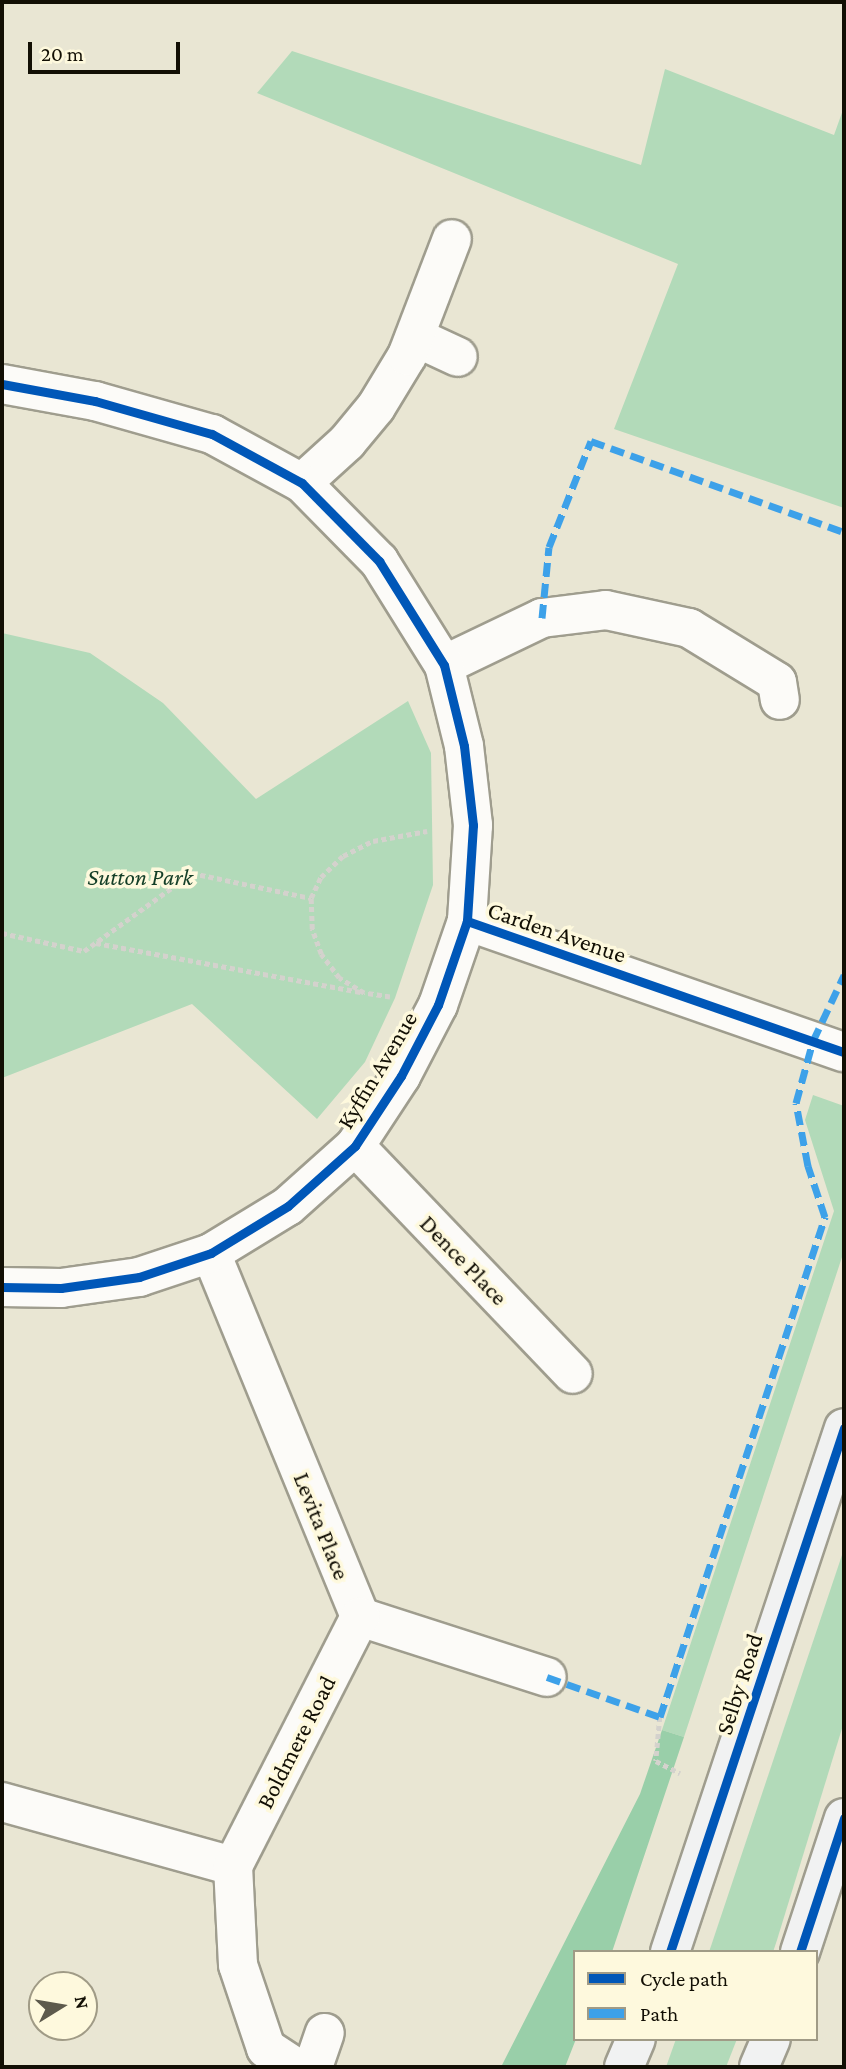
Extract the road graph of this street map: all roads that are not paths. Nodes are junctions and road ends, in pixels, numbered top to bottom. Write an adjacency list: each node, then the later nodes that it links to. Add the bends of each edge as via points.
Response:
1 (452, 239): 2 (street)
2 (415, 337): 3 (street); 5 (street, via 376,407 347,442)
3 (458, 357)
4 (2, 384): 5 (street, Carden Avenue, via 95,401 212,434)
5 (302, 483): 6 (street, Carden Avenue, via 379,561)
6 (443, 665): 7 (street, via 542,618 606,610 689,628 776,682); 8 (street, Carden Avenue, via 464,746 473,825)
7 (780, 699)
8 (467, 921): 9 (street, Carden Avenue); 10 (street, Kyffin Avenue, via 438,1005 401,1076)
9 (844, 1052)
10 (355, 1146): 11 (street, Kyffin Avenue, via 288,1206); 13 (street, Dence Place)
11 (211, 1254): 12 (street, Kyffin Avenue, via 139,1277 61,1288); 15 (street, Levita Place)
12 (2, 1287)
13 (573, 1374)
14 (844, 1428): 20 (main road, Selby Road)
15 (360, 1618): 16 (street); 19 (street, Boldmere Road)
16 (547, 1677)
17 (2, 1802): 19 (street)
18 (844, 1818): 21 (main road)
19 (233, 1866): 24 (street, via 238,1965 266,2048)
20 (671, 1950)
21 (801, 1950)
22 (635, 2041): 25 (main road)
23 (770, 2041): 26 (main road)
24 (295, 2067)
25 (624, 2067)
26 (759, 2067)

